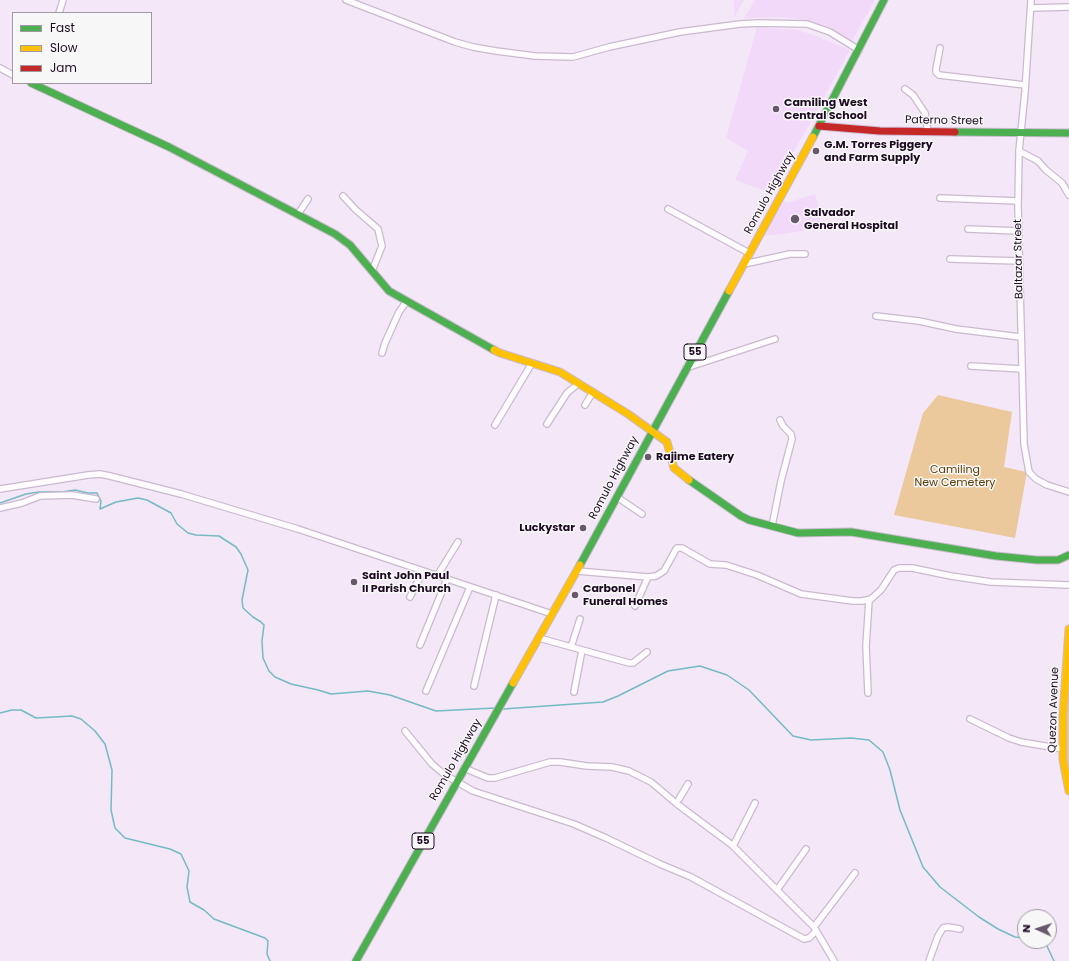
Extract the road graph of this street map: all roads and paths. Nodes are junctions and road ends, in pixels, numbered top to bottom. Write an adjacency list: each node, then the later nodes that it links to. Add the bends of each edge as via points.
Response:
1 (63, 0): 7 (street)
2 (346, 0): 9 (street, via 473,48 535,56 573,57 610,46 680,32 758,23 807,24 830,32)
3 (884, 0): 9 (main road, Romulo Highway / 55)
4 (1031, 0): 6 (street, Baltazar Street)
5 (1069, 7): 6 (street)
6 (1031, 8): 13 (street, Baltazar Street)
7 (59, 12)
8 (940, 48): 13 (street, via 936,69 939,75)
9 (859, 50): 15 (main road, Romulo Highway / 55)
10 (0, 68): 11 (street)
11 (12, 74)
12 (34, 84): 26 (main road, via 169,147)
13 (1025, 85): 17 (street, Baltazar Street)
14 (905, 89): 16 (street, via 913,95 925,112)
15 (819, 126): 16 (main road, Paterno Street); 29 (main road, Romulo Highway / 55)
16 (928, 132): 17 (main road, Paterno Street)
17 (1020, 132): 18 (main road, Paterno Street); 19 (street, Baltazar Street)
18 (1069, 133)
19 (1019, 151): 20 (street, via 1038,161 1062,183); 24 (street, Baltazar Street)
20 (1069, 195)
21 (343, 196): 34 (street, via 378,229 382,246)
22 (940, 198): 24 (street)
23 (308, 199): 26 (street)
24 (1018, 201): 28 (street, Baltazar Street)
25 (668, 209): 29 (street)
26 (298, 214): 34 (main road, via 344,239)
27 (968, 229): 28 (street)
28 (1018, 231): 32 (street, Baltazar Street)
29 (749, 253): 33 (main road, Romulo Highway / 55)
30 (805, 254): 33 (street, via 790,254)
31 (950, 259): 32 (street)
32 (1019, 261): 37 (street, Baltazar Street)
33 (743, 264): 42 (main road, Romulo Highway / 55)
34 (372, 271): 35 (main road, via 392,293)
35 (406, 302): 39 (street, via 399,312); 40 (main road, via 500,353)
36 (876, 316): 37 (street)
37 (1020, 337): 43 (street, Baltazar Street)
38 (775, 339): 42 (street)
39 (382, 353)
40 (532, 363): 44 (main road, via 560,372); 49 (street)
41 (971, 366): 43 (street)
42 (686, 368): 50 (main road, Romulo Highway / 55)
43 (1022, 368): 52 (street, Baltazar Street, via 1024,444 1029,472 1046,485)
44 (579, 383): 45 (main road); 48 (street, via 567,393)
45 (593, 392): 46 (street); 50 (main road)
46 (585, 405)
47 (780, 420): 57 (street, via 791,434 792,445 781,481)
48 (547, 424)
49 (495, 425)
50 (652, 431): 53 (main road, Romulo Highway / 55); 57 (main road, via 667,442 674,468 682,475 741,516)
51 (0, 489): 60 (street, via 100,474 181,494 298,529)
52 (1069, 492)
53 (616, 497): 56 (street); 61 (main road, Romulo Highway / 55)
54 (96, 498): 55 (street, via 72,495 40,496)
55 (0, 508)
56 (642, 514)
57 (772, 526): 59 (main road, via 808,534 851,532 1003,557 1058,560)
58 (458, 542): 62 (street)
59 (1069, 555)
60 (423, 571): 62 (street); 68 (street)
61 (577, 571): 63 (street); 71 (main road, Romulo Highway / 55)
62 (437, 576): 64 (street)
63 (648, 577): 69 (street, via 660,574 677,548 682,548 710,564 726,565 757,574 801,594 853,601); 70 (street)
64 (447, 579): 66 (street); 75 (street)
65 (1069, 585): 69 (street, via 991,582 899,568 894,570 881,590)
66 (470, 587): 67 (street); 80 (street)
67 (496, 595): 71 (street); 79 (street)
68 (410, 597)
69 (869, 600): 82 (street, via 866,646)
70 (635, 606)
71 (552, 614): 74 (main road, Romulo Highway / 55)
72 (580, 619): 76 (street)
73 (1069, 629): 85 (main road, Quezon Avenue)
74 (539, 638): 76 (street); 86 (main road, Romulo Highway / 55)
75 (420, 645)
76 (571, 647): 77 (street)
77 (582, 650): 78 (street, via 629,663 633,663); 81 (street)
78 (647, 652)
79 (474, 686)
80 (426, 691)
81 (574, 692)
82 (868, 693)
83 (970, 719): 85 (street, via 1021,742)
84 (406, 731): 87 (street, via 432,764)
85 (1063, 749): 89 (main road, Quezon Avenue)
86 (464, 768): 87 (main road, Romulo Highway / 55); 90 (street, via 488,778 495,778 550,762 612,767 628,771 650,782)
87 (456, 782): 96 (street, via 474,791 606,838 691,877 804,939 809,938); 98 (main road, Romulo Highway / 55)
88 (688, 784): 90 (street)
89 (1069, 791)
90 (678, 802): 92 (street)
91 (755, 803): 92 (street)
92 (733, 846): 95 (street)
93 (806, 849): 95 (street)
94 (855, 873): 96 (street)
95 (777, 890): 96 (street)
96 (815, 929): 99 (street)
97 (960, 929): 100 (street, via 943,928)
98 (356, 961)
99 (834, 961)
100 (929, 961)

